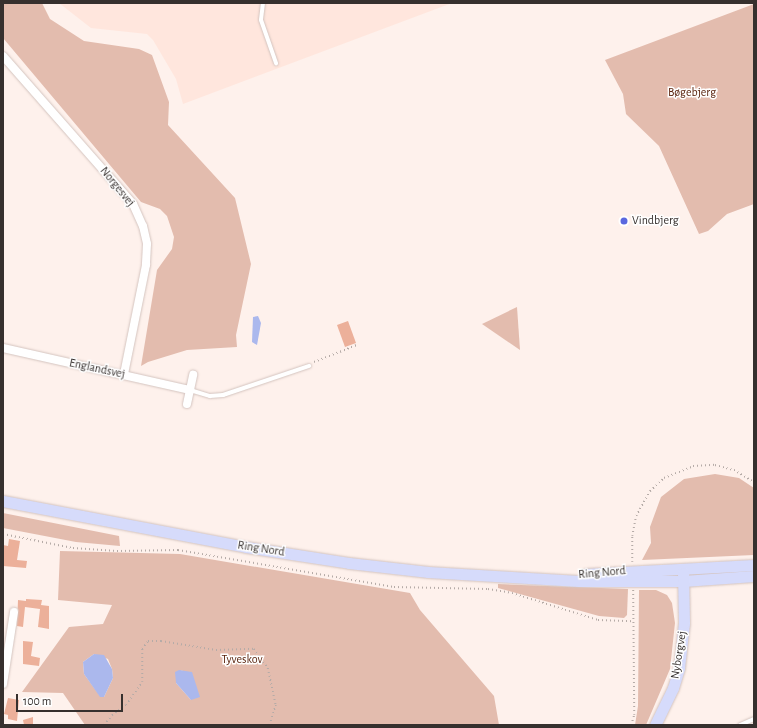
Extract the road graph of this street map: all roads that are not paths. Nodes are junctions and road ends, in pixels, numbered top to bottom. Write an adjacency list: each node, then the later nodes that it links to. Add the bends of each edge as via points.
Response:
1 (263, 3): 3 (lane, via 261,20)
2 (3, 56): 6 (street, Norgesvej, via 133,204 143,226 147,244 146,265)
3 (276, 63)
4 (3, 348): 6 (street, Englandsvej)
5 (309, 366): 8 (lane, via 223,395 210,396)
6 (124, 374): 8 (street, Englandsvej)
7 (193, 375): 8 (street)
8 (190, 390): 9 (street)
9 (187, 404)
10 (3, 501): 14 (main road, Ring Nord, via 136,528 349,563)
11 (754, 565): 12 (main road)
12 (682, 568): 14 (main road, Ring Nord); 15 (main road, Nyborgvej)
13 (754, 576): 15 (main road)
14 (521, 577): 15 (main road, Ring Nord)
15 (683, 580): 20 (main road, Nyborgvej, via 684,623 679,668 673,688)
16 (14, 612): 17 (street)
17 (4, 670): 18 (street)
18 (3, 684)
19 (754, 719): 21 (lane)
20 (655, 725)
21 (740, 725)

